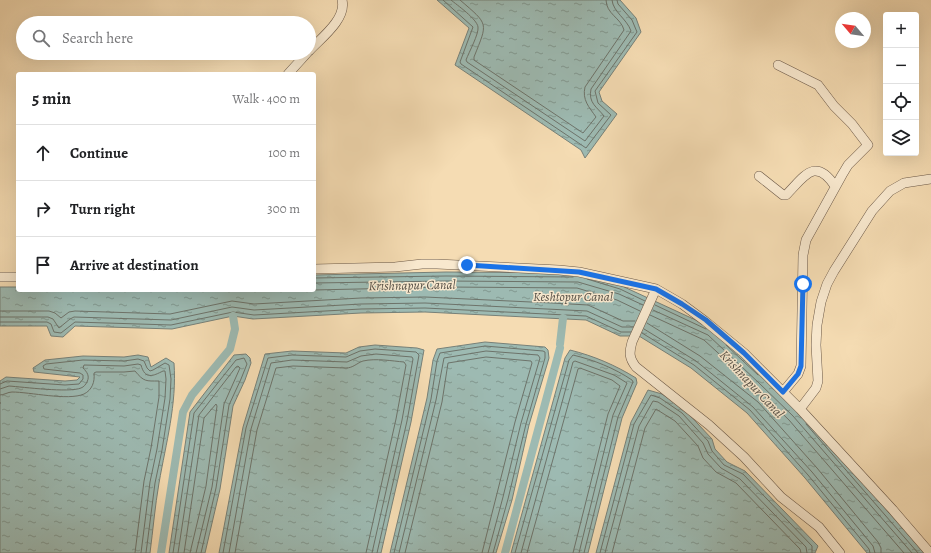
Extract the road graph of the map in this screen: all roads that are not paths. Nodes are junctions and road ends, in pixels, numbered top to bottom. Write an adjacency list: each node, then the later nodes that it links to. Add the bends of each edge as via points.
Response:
1 (343, 1): 2 (street, via 338,20)
2 (316, 43)
3 (301, 60): 5 (street)
4 (778, 65): 8 (street, via 818,85 867,144 867,147 848,165)
5 (290, 72)
6 (759, 176): 8 (street, via 783,195 814,171 825,173)
7 (931, 179): 14 (street, via 904,183 885,195 834,271 821,302 817,325 818,381 816,388)
8 (835, 186): 13 (street, via 806,240 803,255 801,366 798,374)
9 (316, 269): 12 (street, via 437,264 559,270)
10 (0, 277): 11 (street)
11 (16, 277)
12 (656, 289): 13 (street, via 706,320); 15 (street, via 632,342 631,361 744,457 781,497 819,527)
13 (783, 392): 14 (street)
14 (800, 409): 16 (street)
15 (840, 553)
16 (930, 553)

